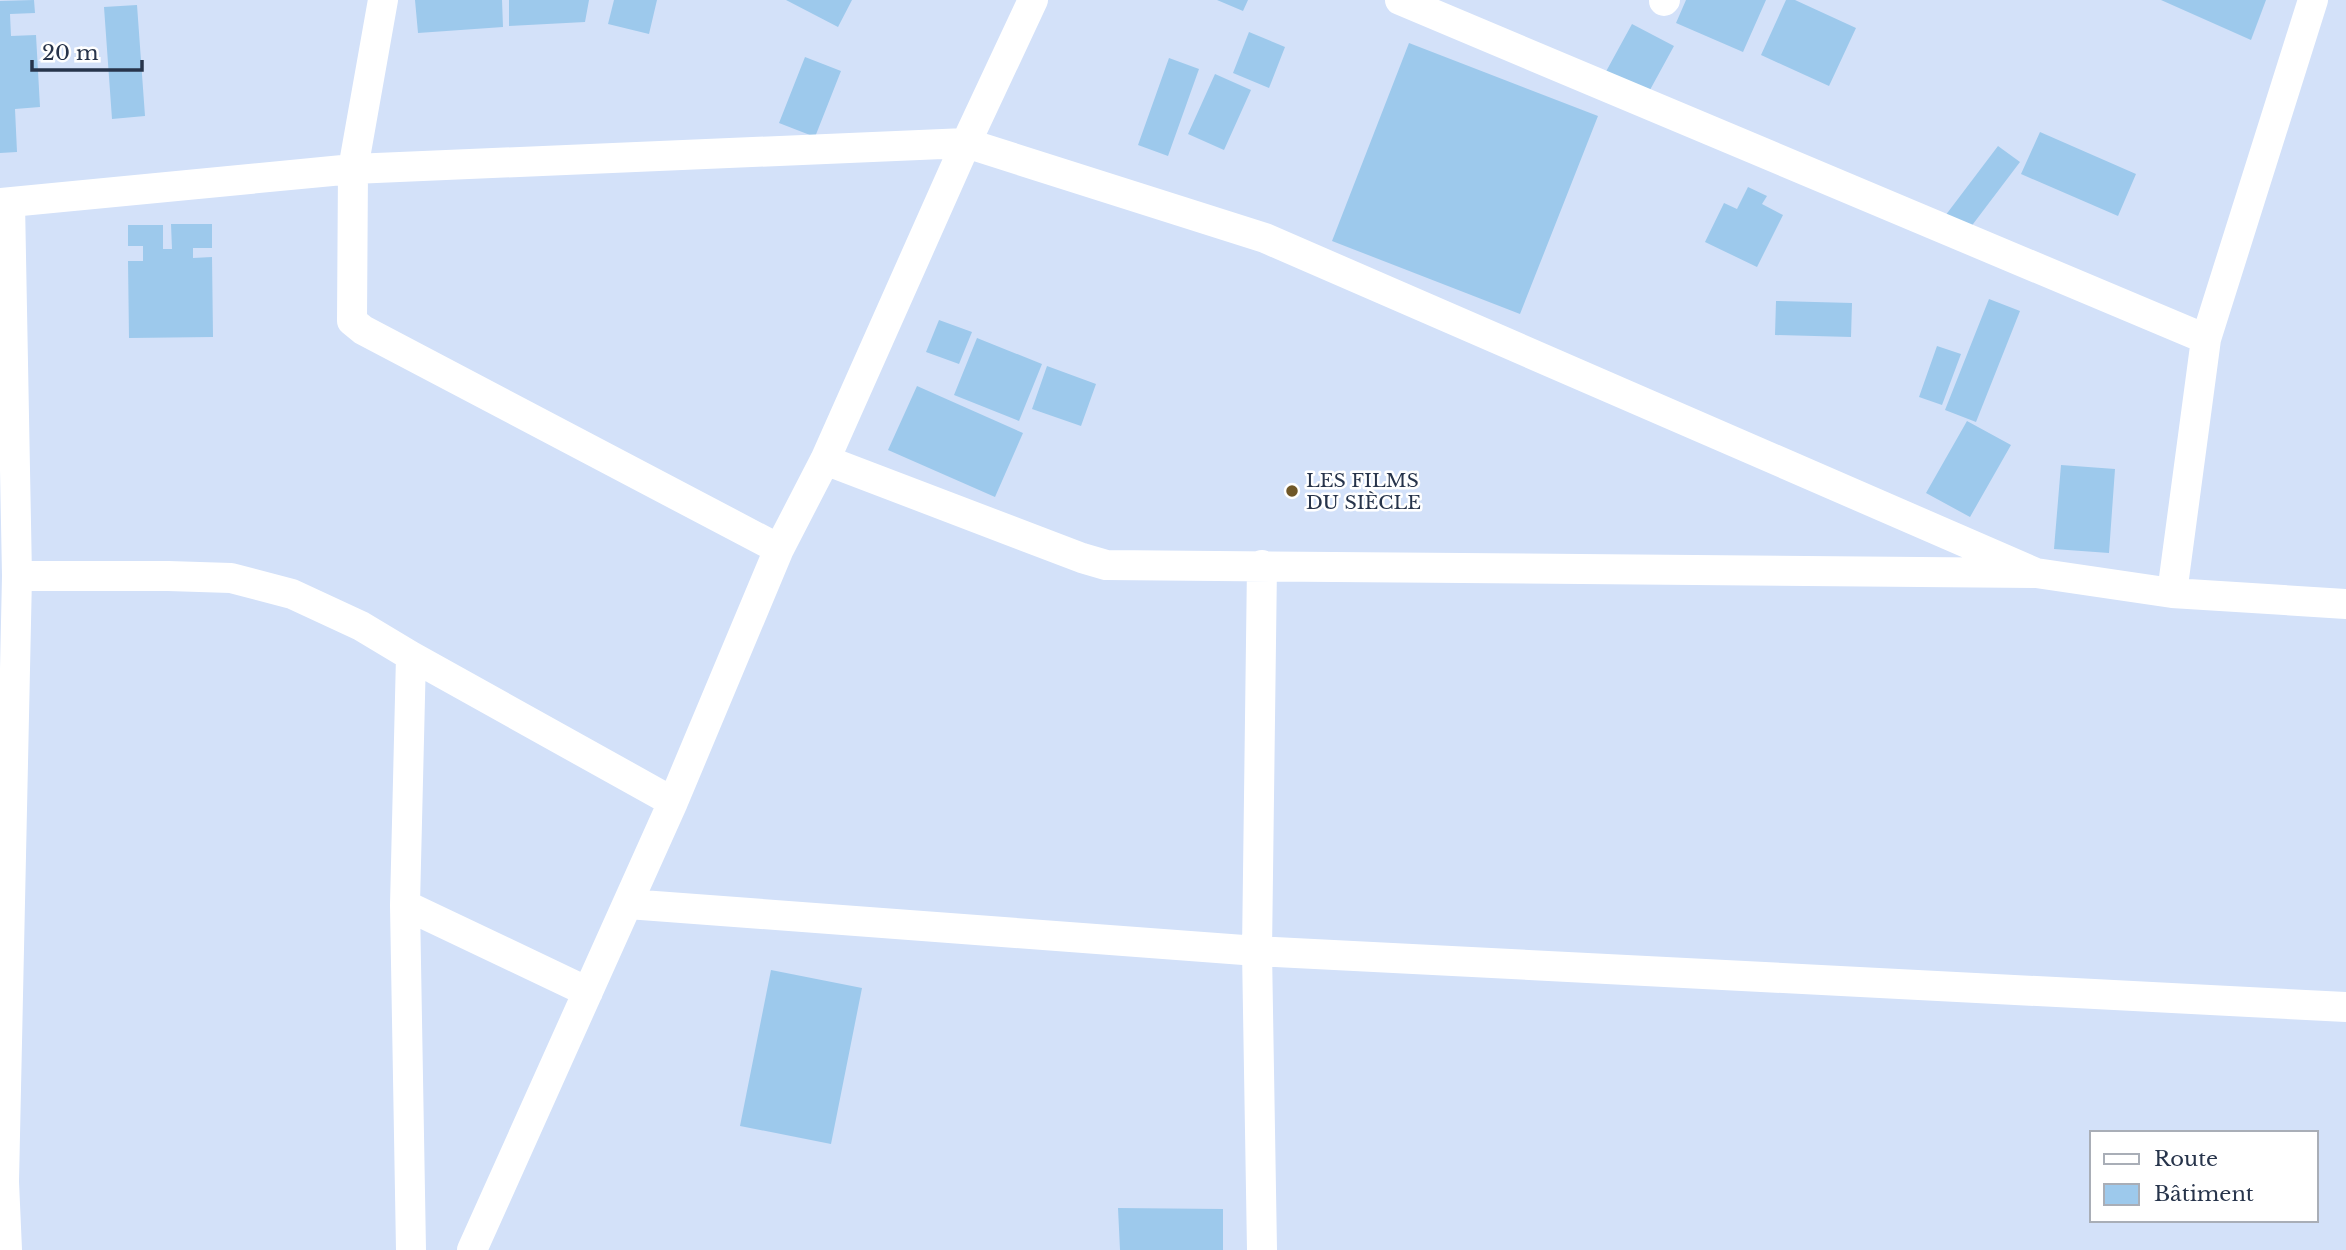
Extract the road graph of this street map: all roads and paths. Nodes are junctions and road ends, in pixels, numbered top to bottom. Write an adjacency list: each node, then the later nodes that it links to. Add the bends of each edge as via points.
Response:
1 (383, 0): 6 (street)
2 (1033, 0): 5 (street)
3 (1400, 0): 8 (street)
4 (2313, 0): 8 (street)
5 (966, 143): 6 (street); 9 (street); 12 (street, via 1265,238)
6 (353, 170): 7 (street); 10 (street, via 352,321)
7 (5, 203): 13 (street)
8 (2206, 339): 14 (street)
9 (825, 460): 10 (street); 11 (street, via 1106,565)
10 (779, 549): 18 (street)
11 (1262, 565): 12 (street); 21 (street)
12 (2036, 573): 14 (street)
13 (17, 576): 16 (street, via 231,578 292,594 361,626); 17 (street)
14 (2172, 593): 15 (street)
15 (2346, 604)
16 (411, 656): 18 (street); 20 (street)
17 (7, 717): 24 (street)
18 (673, 802): 19 (street)
19 (628, 904): 21 (street); 22 (street)
20 (405, 905): 22 (street); 25 (street)
21 (1257, 951): 23 (street); 27 (street)
22 (588, 992): 26 (street)
23 (2346, 1007)
24 (7, 1250)
25 (411, 1250)
26 (472, 1250)
27 (1262, 1250)

